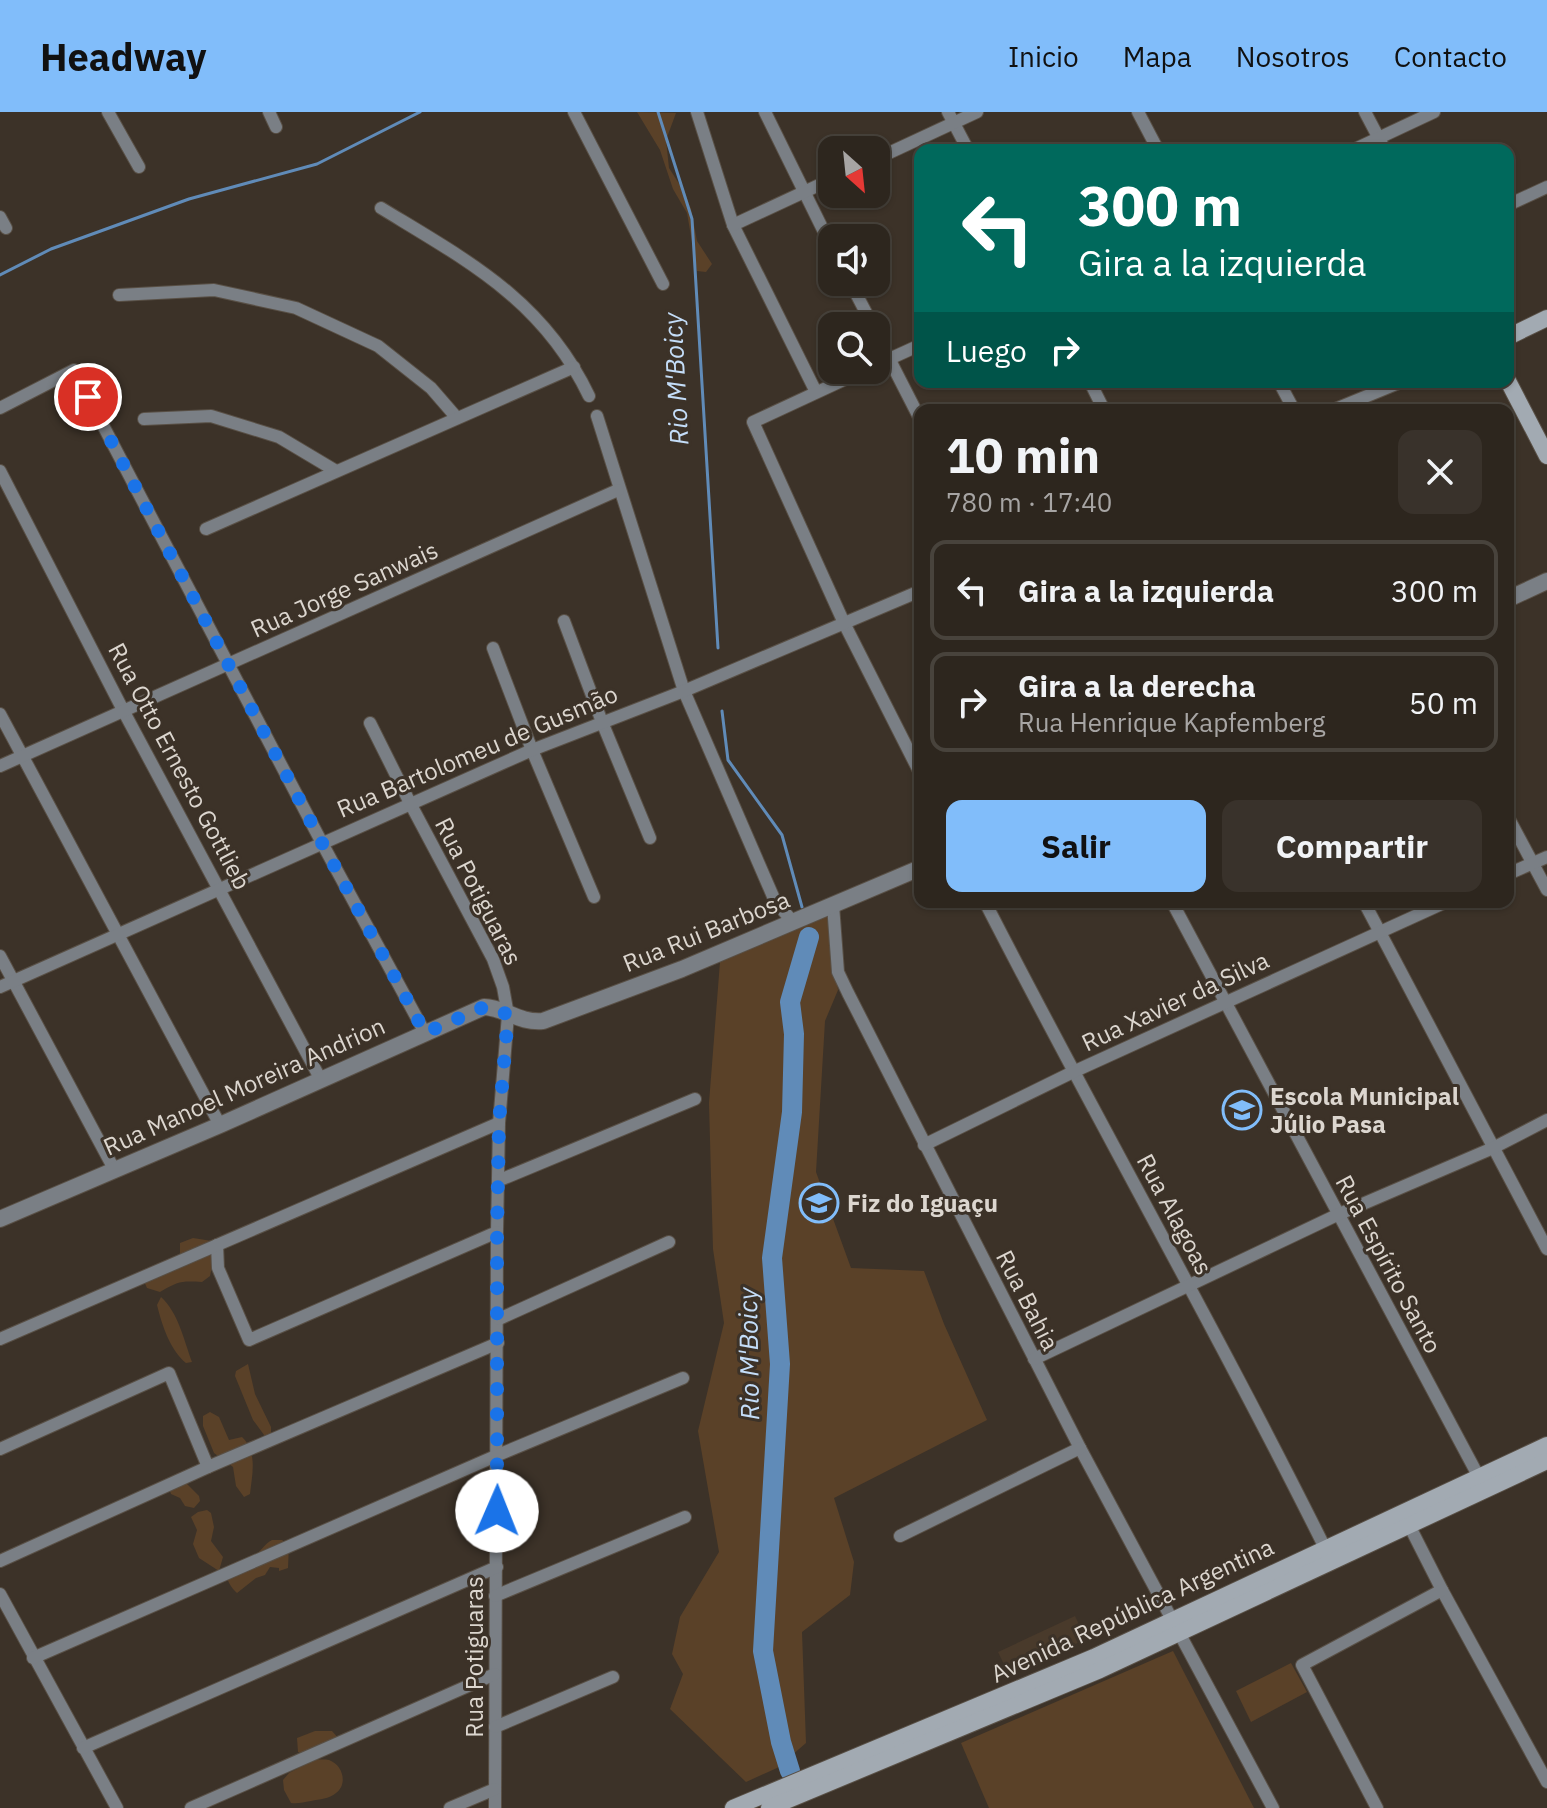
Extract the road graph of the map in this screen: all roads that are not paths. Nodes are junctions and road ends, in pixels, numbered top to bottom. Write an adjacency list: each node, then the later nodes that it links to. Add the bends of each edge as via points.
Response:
1 (108, 112): 18 (street)
2 (269, 112): 11 (street)
3 (574, 112): 26 (street)
4 (697, 112): 25 (street)
5 (765, 112): 21 (street)
6 (977, 112): 10 (street)
7 (1138, 112): 14 (street)
8 (1365, 112): 12 (street)
9 (1434, 112): 12 (street)
10 (951, 118): 13 (street); 17 (street)
11 (276, 127)
12 (1379, 137): 15 (street); 16 (street)
13 (965, 144)
14 (1155, 144)
15 (1365, 144)
16 (1382, 144)
17 (890, 151)
18 (139, 167)
19 (818, 185): 21 (street)
20 (1547, 187): 22 (street)
21 (803, 192): 24 (street); 25 (street)
22 (1514, 202)
23 (381, 208): 32 (street, via 480,268 550,332)
24 (820, 224)
25 (733, 225): 36 (street)
26 (663, 284)
27 (119, 295): 41 (street, via 214,290 296,308 378,346 431,388)
28 (1547, 318): 29 (main road)
29 (1514, 334)
30 (914, 348): 31 (street)
31 (890, 359): 39 (street)
32 (574, 367): 37 (street); 41 (street)
33 (834, 384): 36 (street)
34 (1386, 388): 38 (street)
35 (1512, 388): 44 (main road)
36 (816, 392): 53 (street, via 753,422)
37 (589, 396)
38 (1348, 404)
39 (914, 407)
40 (0, 408): 55 (street, via 74,370)
41 (457, 418): 46 (street)
42 (144, 419): 46 (street, via 211,416 279,437)
43 (600, 422): 47 (street)
44 (1547, 456)
45 (0, 471): 57 (street, Rua Otto Ernesto Gottlieb)
46 (336, 471): 48 (street)
47 (618, 490): 55 (street, Rua Jorge Sanwais); 56 (street)
48 (206, 529)
49 (1547, 581): 51 (street)
50 (914, 594): 53 (street, Rua Bartolomeu de Gusmão)
51 (1514, 596)
52 (564, 621): 59 (street)
53 (844, 623): 56 (street, Rua Bartolomeu de Gusmão); 63 (street)
54 (493, 648): 61 (street)
55 (229, 665): 57 (street, Rua Jorge Sanwais); 68 (street)
56 (684, 691): 59 (street, Rua Bartolomeu de Gusmão); 81 (street, via 770,891)
57 (124, 712): 62 (street, Rua Jorge Sanwais); 73 (street, Rua Otto Ernesto Gottlieb)
58 (0, 714): 62 (street)
59 (602, 722): 61 (street, Rua Bartolomeu de Gusmão); 67 (street)
60 (370, 723): 65 (street, Rua Potiguaras)
61 (532, 750): 65 (street, Rua Bartolomeu de Gusmão); 75 (street)
62 (22, 756): 64 (street, Rua Jorge Sanwais); 83 (street)
63 (914, 761)
64 (0, 766)
65 (410, 803): 68 (street, Rua Bartolomeu de Gusmão); 88 (street, Rua Potiguaras, via 493,959)
66 (1514, 829): 70 (street)
67 (650, 838)
68 (322, 843): 73 (street, Rua Bartolomeu de Gusmão); 89 (street)
69 (1547, 857): 70 (street)
70 (1532, 864): 72 (street); 74 (street)
71 (914, 871): 76 (street, Rua Rui Barbosa)
72 (1514, 872)
73 (220, 887): 83 (street, Rua Bartolomeu de Gusmão); 91 (street, Rua Otto Ernesto Gottlieb)
74 (1547, 890)
75 (594, 897)
76 (833, 905): 81 (street, Rua Rui Barbosa); 96 (street, Rua Bahia, via 838,972)
77 (988, 908): 90 (street, Rua Alagoas)
78 (1175, 908): 87 (street, Rua Espírito Santo)
79 (1367, 908): 82 (street)
80 (1433, 908): 82 (street, Rua Xavier da Silva)
81 (793, 922): 88 (street, Rua Rui Barbosa, via 543,1021)
82 (1380, 932): 87 (street, Rua Xavier da Silva); 97 (street)
83 (118, 934): 85 (street, Rua Bartolomeu de Gusmão); 95 (street)
84 (0, 956): 85 (street)
85 (13, 981): 86 (street, Rua Bartolomeu de Gusmão); 98 (street)
86 (0, 987)
87 (1225, 1002): 90 (street, Rua Xavier da Silva); 100 (street, Rua Espírito Santo)
88 (508, 1015): 89 (street, Rua Manoel Moreira Andrion, via 484,1007); 94 (street, Rua Potiguaras)
89 (425, 1033): 91 (street, Rua Manoel Moreira Andrion)
90 (1073, 1072): 96 (street, Rua Xavier da Silva); 106 (street, Rua Alagoas)
91 (321, 1080): 95 (street, Rua Manoel Moreira Andrion)
92 (695, 1099): 99 (street)
93 (1547, 1120): 97 (street)
94 (499, 1123): 99 (street, Rua Potiguaras); 104 (street)
95 (220, 1125): 98 (street, Rua Manoel Moreira Andrion)
96 (924, 1145): 110 (street, Rua Bahia)
97 (1493, 1148): 100 (street); 105 (street)
98 (114, 1169): 101 (street, Rua Manoel Moreira Andrion)
99 (500, 1180): 102 (street, Rua Potiguaras)
100 (1337, 1215): 106 (street); 118 (street, Rua Espírito Santo)
101 (0, 1219)
102 (497, 1232): 104 (street, via 249,1340 218,1268); 107 (street, Rua Potiguaras)
103 (669, 1242): 107 (street)
104 (217, 1245): 108 (street)
105 (1547, 1249)
106 (1189, 1286): 110 (street); 122 (street, Rua Alagoas)
107 (499, 1319): 109 (street, Rua Potiguaras)
108 (0, 1339)
109 (498, 1343): 115 (street, Rua Potiguaras); 117 (street)
110 (1034, 1359): 113 (street, Rua Bahia)
111 (683, 1378): 115 (street)
112 (1547, 1445): 118 (main road, Avenida República Argentina)
113 (1080, 1448): 121 (street); 128 (street, Rua Bahia)
114 (0, 1449): 117 (street, via 169,1373)
115 (498, 1455): 124 (street, Rua Potiguaras); 129 (street)
116 (1547, 1461): 118 (main road, Avenida República Argentina)
117 (208, 1467): 123 (street)
118 (1482, 1483): 120 (main road, Avenida República Argentina); 122 (main road, Avenida República Argentina)
119 (685, 1517): 127 (street)
120 (1409, 1525): 122 (main road, Avenida República Argentina); 125 (street)
121 (900, 1536)
122 (1328, 1554): 128 (main road, Avenida República Argentina)
123 (0, 1561)
124 (497, 1567): 127 (street, Rua Potiguaras); 133 (street)
125 (1442, 1590): 134 (street); 143 (street, via 1302,1665)
126 (0, 1594): 129 (street)
127 (495, 1596): 130 (street, Rua Potiguaras)
128 (1175, 1625): 140 (main road, Avenida República Argentina); 141 (main road, Avenida República Argentina, via 1100,1670); 142 (street, Rua Bahia)
129 (33, 1658): 133 (street)
130 (495, 1674): 132 (street, Rua Potiguaras); 137 (street)
131 (613, 1677): 132 (street)
132 (495, 1727): 135 (street, Rua Potiguaras)
133 (83, 1748): 136 (street)
134 (1547, 1782)
135 (495, 1789): 138 (street); 139 (street, Rua Potiguaras)
136 (117, 1808)
137 (191, 1808)
138 (450, 1808)
139 (495, 1808)
140 (733, 1808)
141 (769, 1808)
142 (1273, 1808)
143 (1377, 1808)

